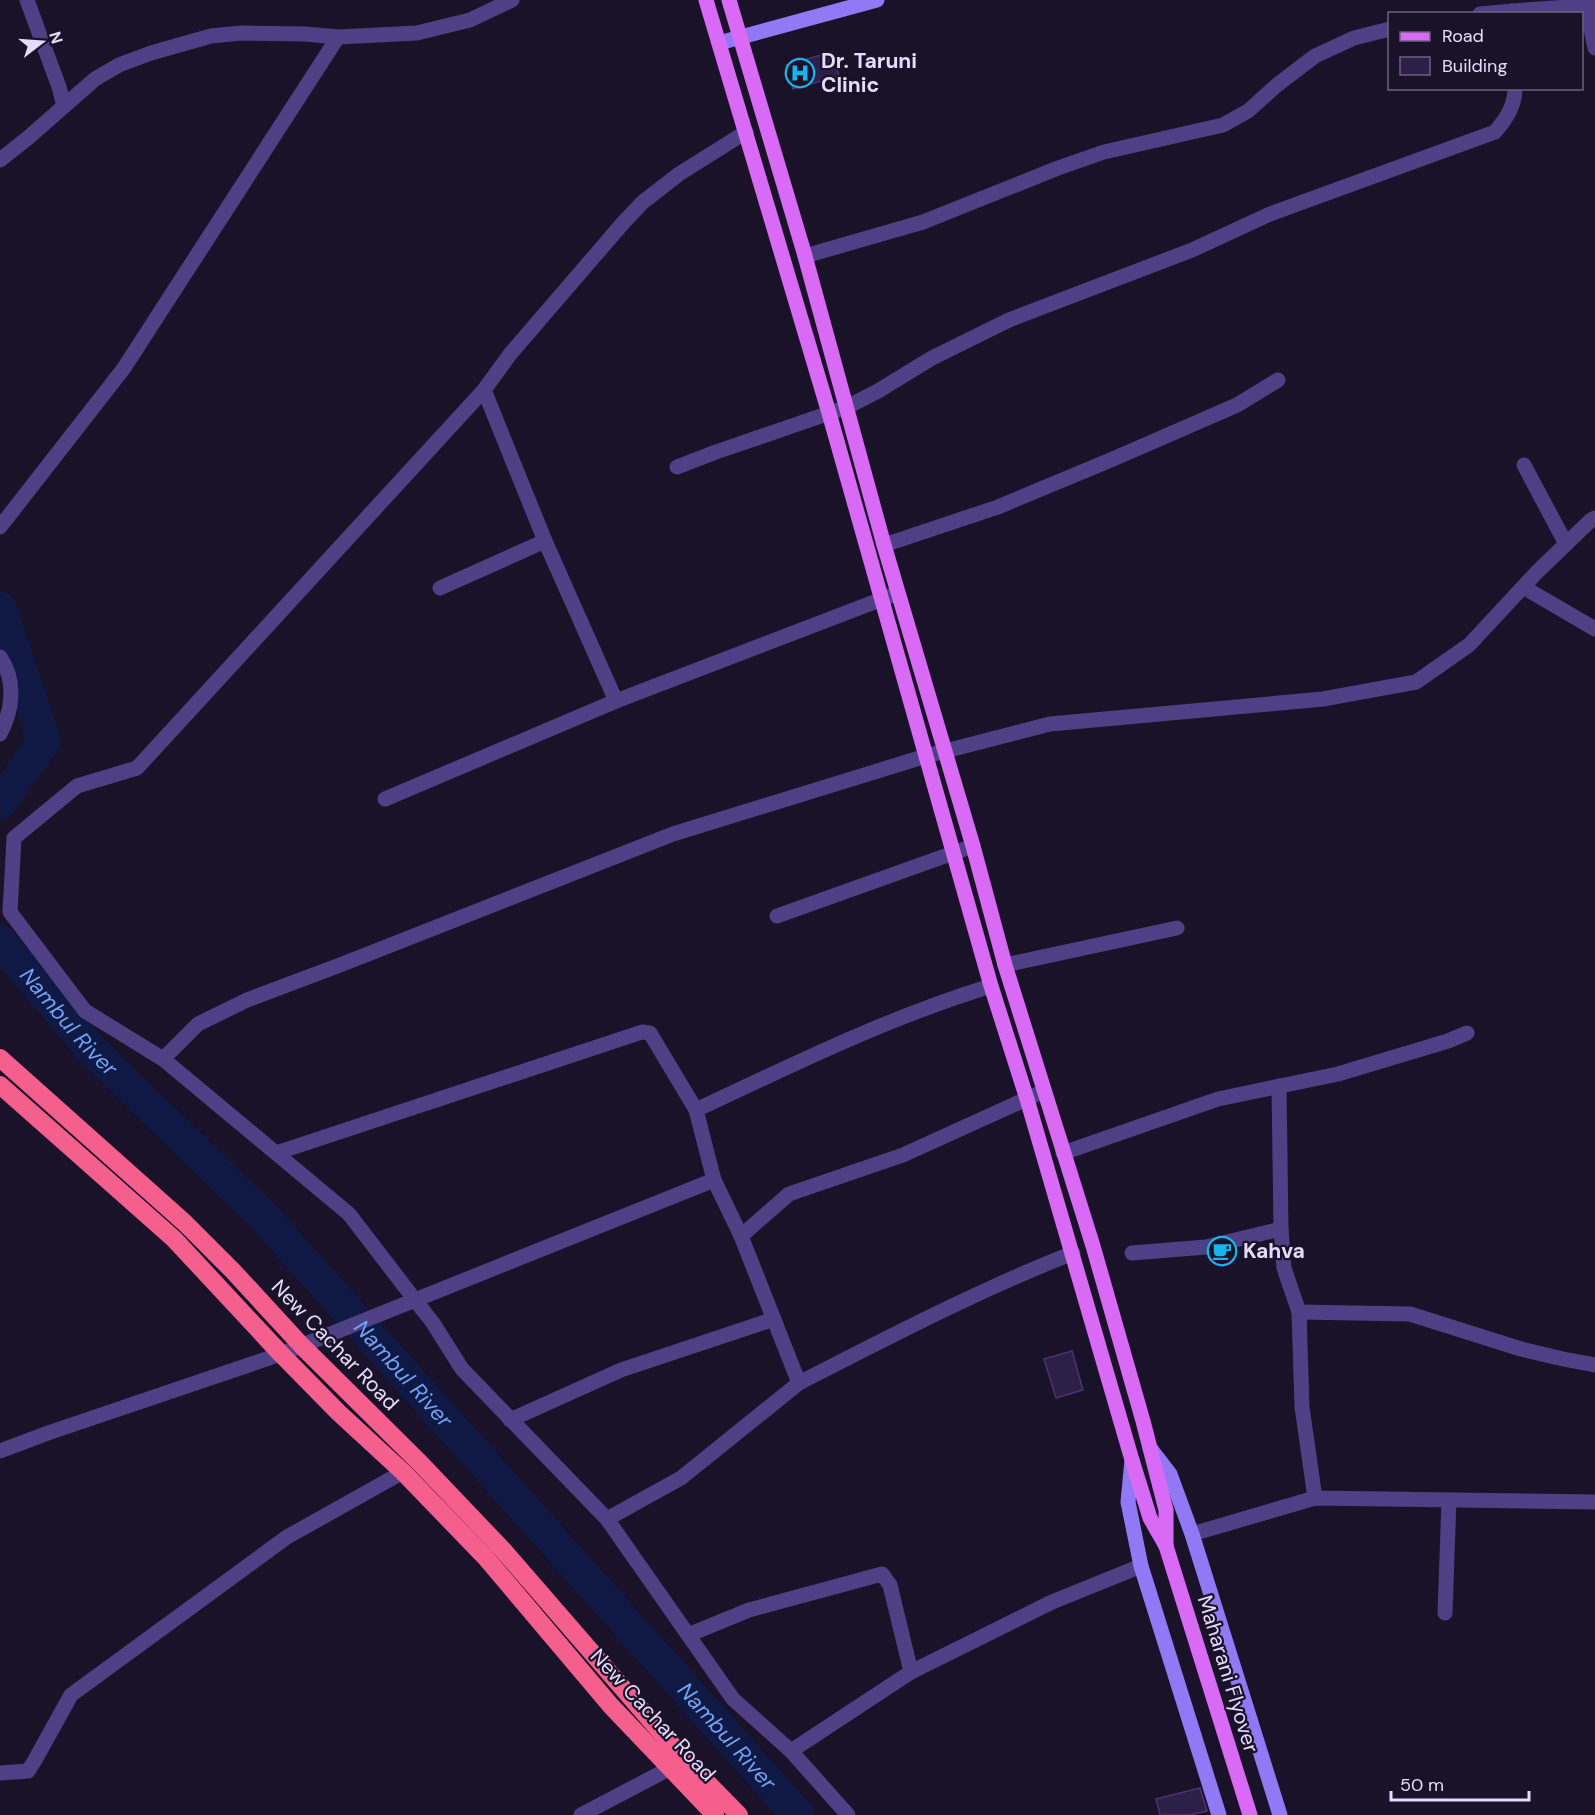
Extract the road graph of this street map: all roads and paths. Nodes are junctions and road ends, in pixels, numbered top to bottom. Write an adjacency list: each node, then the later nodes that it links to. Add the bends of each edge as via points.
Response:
1 (27, 0): 14 (street)
2 (512, 0): 10 (street, via 470,20 437,29)
3 (706, 0): 11 (main road, Maharani Flyover)
4 (729, 0): 9 (main road, Maharani Flyover)
5 (877, 0): 9 (street)
6 (1590, 5): 7 (street); 12 (street)
7 (1512, 12)
8 (1388, 30): 17 (street, via 1339,43 1315,56 1248,111 1223,125 1104,152 923,222)
9 (740, 36): 11 (street); 17 (main road, Maharani Flyover)
10 (338, 37): 14 (street, via 278,33 211,36 119,65 95,79); 25 (street, via 124,368)
11 (719, 43): 15 (main road, Maharani Flyover)
12 (1595, 48)
13 (1515, 90): 20 (street, via 1509,114 1495,132 1270,214 1192,250 1009,320)
14 (64, 106): 16 (street)
15 (746, 132): 19 (street, via 643,202 511,353); 21 (main road, Maharani Flyover)
16 (0, 160)
17 (805, 256): 20 (main road, Maharani Flyover)
18 (1278, 380): 28 (street, via 1237,405 1113,459 998,507)
19 (484, 390): 26 (street); 48 (street, via 137,768 77,786 15,838 10,912 85,1011)
20 (847, 407): 21 (street); 28 (main road, Maharani Flyover)
21 (829, 413): 23 (street); 32 (main road, Maharani Flyover)
22 (1524, 465): 27 (street)
23 (677, 467)
24 (1595, 518): 27 (street)
25 (0, 527)
26 (545, 541): 30 (street); 35 (street)
27 (1566, 544): 29 (street)
28 (884, 545): 31 (main road, Maharani Flyover)
29 (1523, 587): 33 (street); 37 (street, via 1469,645 1416,682 1323,699 1050,724)
30 (440, 588)
31 (898, 593): 32 (street); 37 (main road, Maharani Flyover)
32 (881, 600): 35 (street); 38 (main road, Maharani Flyover)
33 (1595, 629)
34 (0, 657): 36 (street, via 8,671 12,696)
35 (616, 701): 39 (street)
36 (0, 734)
37 (945, 752): 38 (street); 40 (main road, Maharani Flyover)
38 (926, 756): 41 (main road, Maharani Flyover); 48 (street, via 673,834 246,1000 198,1024)
39 (385, 799)
40 (973, 846): 41 (street); 44 (main road, Maharani Flyover)
41 (953, 853): 42 (street); 45 (main road, Maharani Flyover)
42 (777, 916)
43 (1177, 928): 44 (street)
44 (1005, 965): 51 (main road, Maharani Flyover)
45 (991, 986): 52 (main road, Maharani Flyover); 53 (street, via 833,1046)
46 (1467, 1033): 50 (street, via 1338,1074)
47 (0, 1058): 64 (highway, New Cachar Road, via 185,1223)
48 (163, 1059): 54 (street)
49 (0, 1085): 65 (highway, New Cachar Road, via 174,1239)
50 (1279, 1086): 55 (street, via 1218,1099); 57 (street)
51 (1044, 1090): 52 (street); 55 (main road, Maharani Flyover)
52 (1027, 1099): 58 (street, via 903,1155 789,1194); 59 (main road, Maharani Flyover)
53 (696, 1110): 54 (street, via 650,1033 642,1032); 56 (street)
54 (276, 1153): 61 (street, via 349,1214)
55 (1063, 1153): 69 (main road, Maharani Flyover)
56 (714, 1180): 58 (street); 61 (street)
57 (1281, 1229): 60 (street, via 1206,1247); 62 (street, via 1284,1269)
58 (741, 1236): 63 (street)
59 (1073, 1253): 67 (street, via 918,1322); 71 (main road, Maharani Flyover)
60 (1132, 1253)
61 (415, 1300): 64 (street); 68 (street, via 462,1369)
62 (1299, 1312): 66 (street, via 1410,1314 1521,1349); 73 (street, via 1302,1407)
63 (774, 1319): 67 (street); 68 (street, via 621,1370)
64 (303, 1346): 65 (street); 84 (highway, New Cachar Road, via 495,1542)
65 (281, 1354): 70 (street); 72 (highway, New Cachar Road)
66 (1595, 1365)
67 (800, 1383): 76 (street, via 681,1478)
68 (510, 1420): 76 (street)
69 (1150, 1448): 77 (street, via 1170,1474); 78 (main road, Maharani Flyover, via 1166,1510)
70 (0, 1451)
71 (1132, 1460): 78 (main road, Maharani Flyover, via 1150,1518); 79 (street, via 1128,1502)
72 (403, 1472): 84 (highway, New Cachar Road, via 486,1558 604,1698); 85 (street, via 287,1537 70,1695 28,1771)
73 (1315, 1498): 74 (street); 77 (street)
74 (1449, 1500): 75 (street); 80 (street)
75 (1595, 1502)
76 (606, 1519): 81 (street)
77 (1192, 1534): 92 (street)
78 (1166, 1546): 91 (main road, Maharani Flyover)
79 (1141, 1566): 82 (street, via 1052,1602); 90 (street)
80 (1445, 1613)
81 (688, 1635): 82 (street, via 749,1610 882,1574 890,1585); 83 (street, via 733,1699)
82 (911, 1672): 83 (street)
83 (791, 1751): 89 (street)
84 (677, 1764): 86 (street); 87 (highway, New Cachar Road); 88 (highway, New Cachar Road)
85 (0, 1773)
86 (581, 1815)
87 (715, 1815)
88 (740, 1815)
89 (848, 1815)
90 (1218, 1815)
91 (1250, 1815)
92 (1280, 1815)

